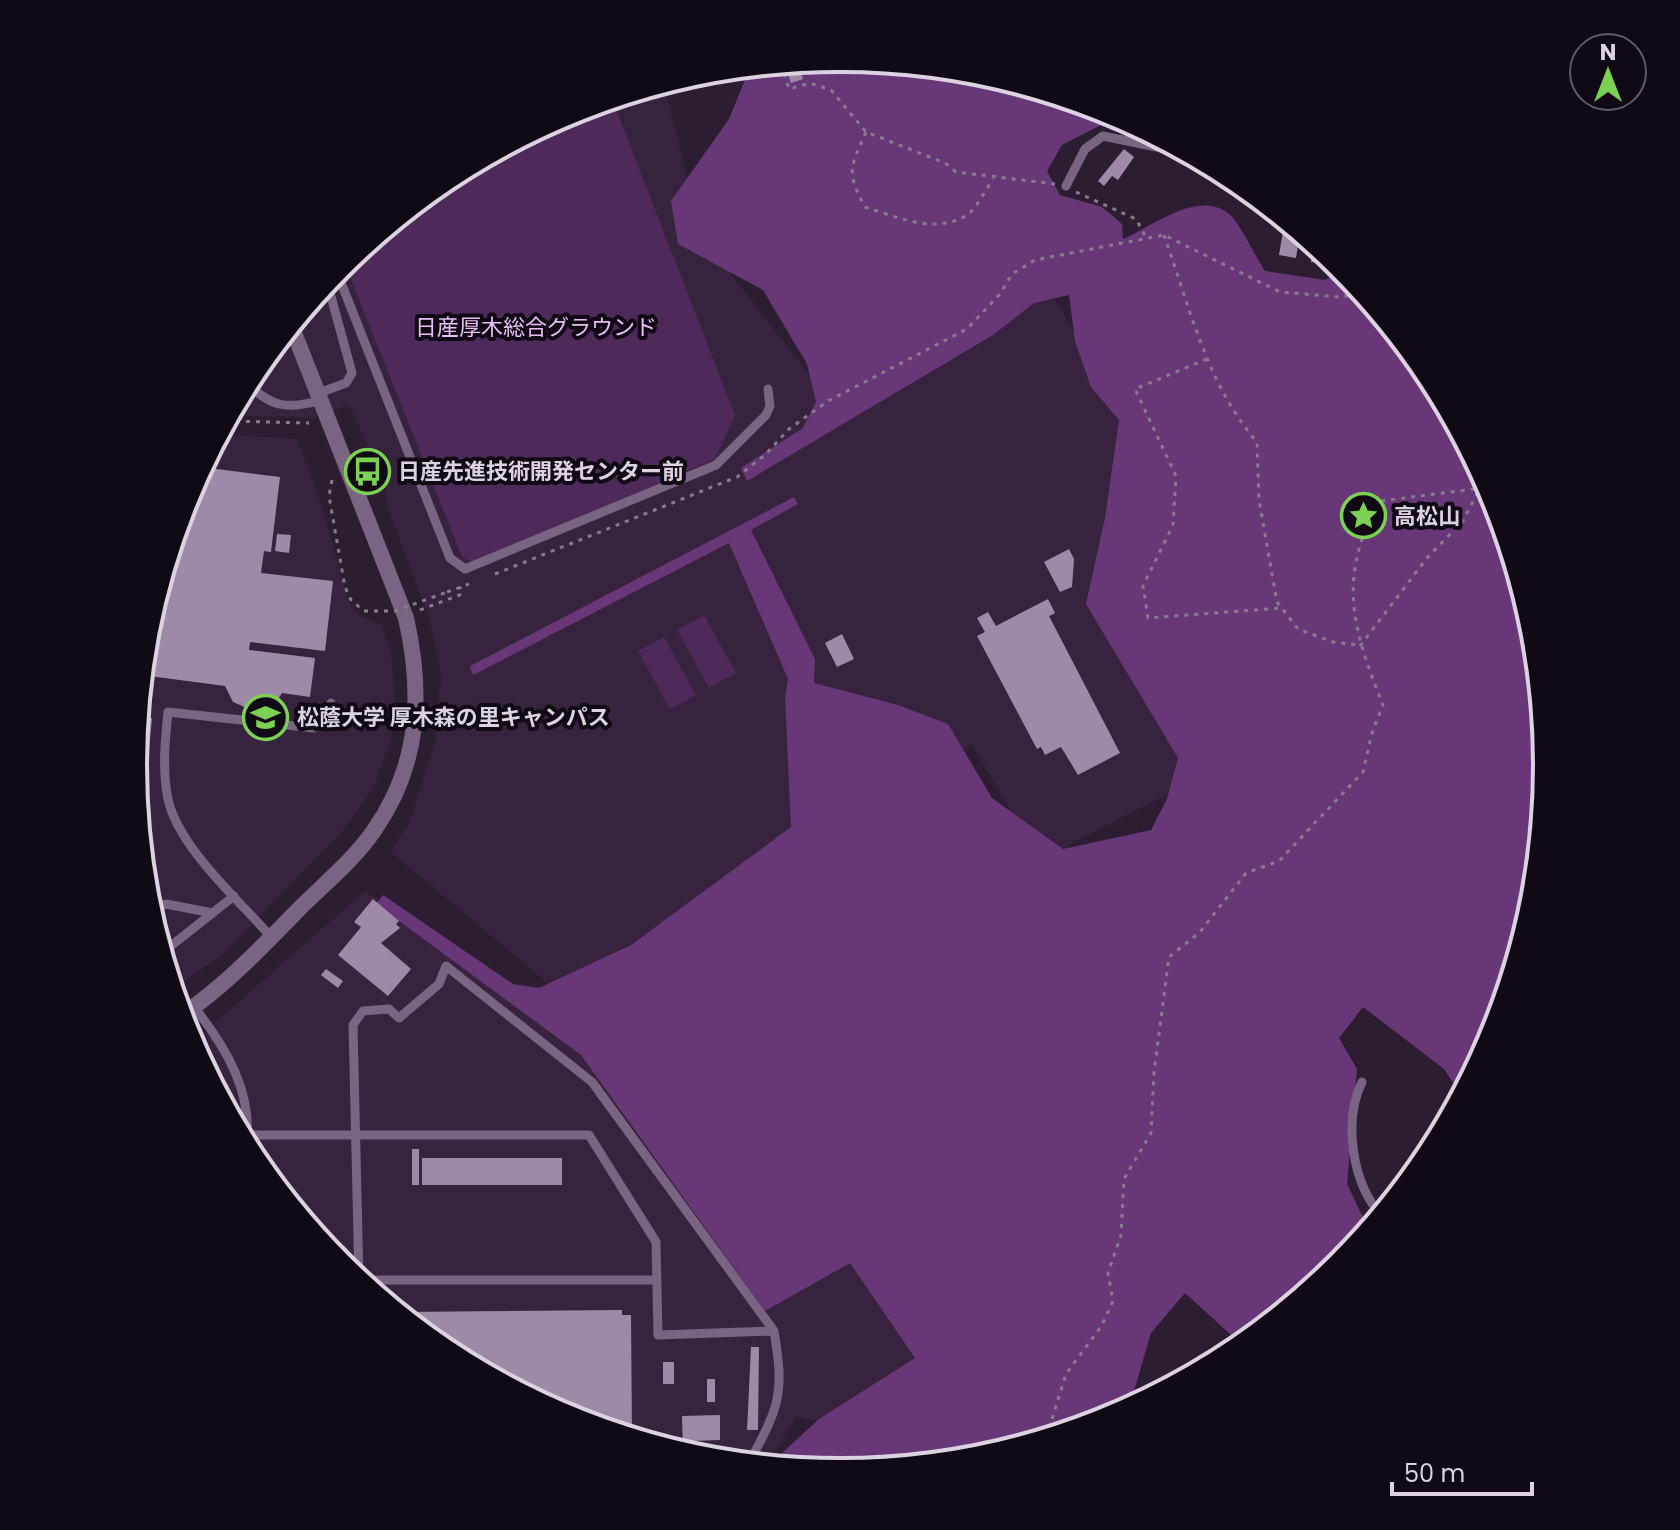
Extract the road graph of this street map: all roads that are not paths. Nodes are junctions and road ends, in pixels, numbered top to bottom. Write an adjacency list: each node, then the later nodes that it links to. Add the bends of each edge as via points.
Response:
1 (1153, 146): 2 (lane, via 1103,136 1085,149)
2 (1066, 186)
3 (342, 284): 6 (lane, via 450,558 465,569 716,465 766,415)
4 (331, 296): 8 (lane, via 352,373 346,383)
5 (295, 337): 8 (street)
6 (768, 389)
7 (256, 392): 8 (lane, via 267,402 283,405)
8 (317, 398): 13 (street, via 406,618 416,663 415,739 402,783 374,831)
9 (331, 703): 10 (lane, via 327,718 314,728 168,712 168,800 181,831)
10 (234, 896): 12 (lane); 13 (lane)
11 (161, 906): 12 (lane)
12 (213, 913): 14 (lane)
13 (271, 937): 15 (street)
14 (171, 946)
15 (192, 1008)
16 (196, 1020): 18 (lane, via 216,1038 247,1098)
17 (1362, 1082): 21 (lane, via 1351,1141)
18 (245, 1120)
19 (356, 1136): 20 (lane); 22 (lane); 24 (lane, via 589,1135 652,1231); 25 (lane, via 353,1025 363,1011 389,1009 399,1018 439,984 446,966 592,1082)
20 (257, 1139)
21 (1374, 1207)
22 (359, 1263)
23 (377, 1280): 24 (lane)
24 (656, 1280): 25 (lane, via 658,1335)
25 (774, 1331): 26 (lane, via 782,1378 778,1409)
26 (755, 1453)

